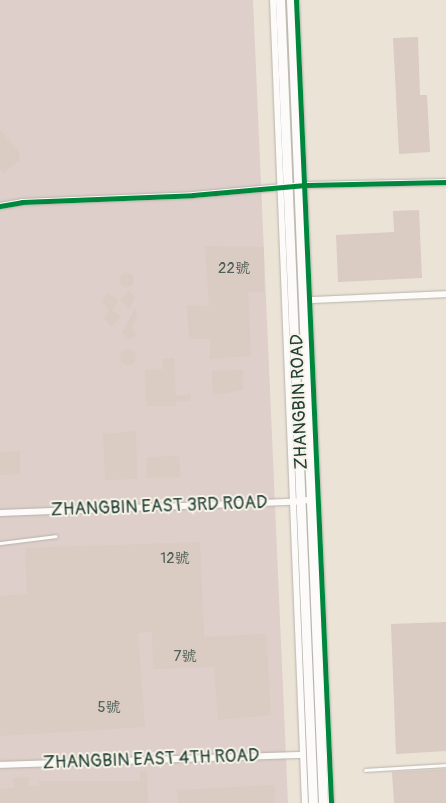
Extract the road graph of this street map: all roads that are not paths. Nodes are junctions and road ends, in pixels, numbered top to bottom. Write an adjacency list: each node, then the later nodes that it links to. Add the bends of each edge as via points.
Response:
1 (273, 0): 7 (street, ZHANGBIN ROAD)
2 (280, 0): 7 (street, ZHANGBIN ROAD)
3 (291, 0): 6 (street, ZHANGBIN ROAD)
4 (296, 0): 6 (street, ZHANGBIN ROAD)
5 (446, 182): 6 (street)
6 (302, 186): 7 (street); 10 (street, ZHANGBIN ROAD); 11 (street, ZHANGBIN ROAD)
7 (284, 189): 8 (street, via 22,202); 12 (street, ZHANGBIN ROAD)
8 (0, 206)
9 (446, 294): 10 (street)
10 (310, 300): 11 (street, ZHANGBIN ROAD)
11 (314, 499): 12 (street, ZHANGBIN EAST 3RD ROAD); 22 (street, ZHANGBIN ROAD); 23 (street, ZHANGBIN ROAD)
12 (297, 501): 13 (street, ZHANGBIN EAST 3RD ROAD); 16 (street, ZHANGBIN ROAD); 21 (street, ZHANGBIN ROAD)
13 (0, 513)
14 (56, 536): 15 (lane)
15 (0, 543)
16 (303, 755): 17 (street, ZHANGBIN EAST 4TH ROAD); 20 (street, ZHANGBIN ROAD)
17 (0, 765)
18 (446, 765): 19 (lane)
19 (366, 770)
20 (305, 803)
21 (313, 803)
22 (323, 803)
23 (331, 803)

